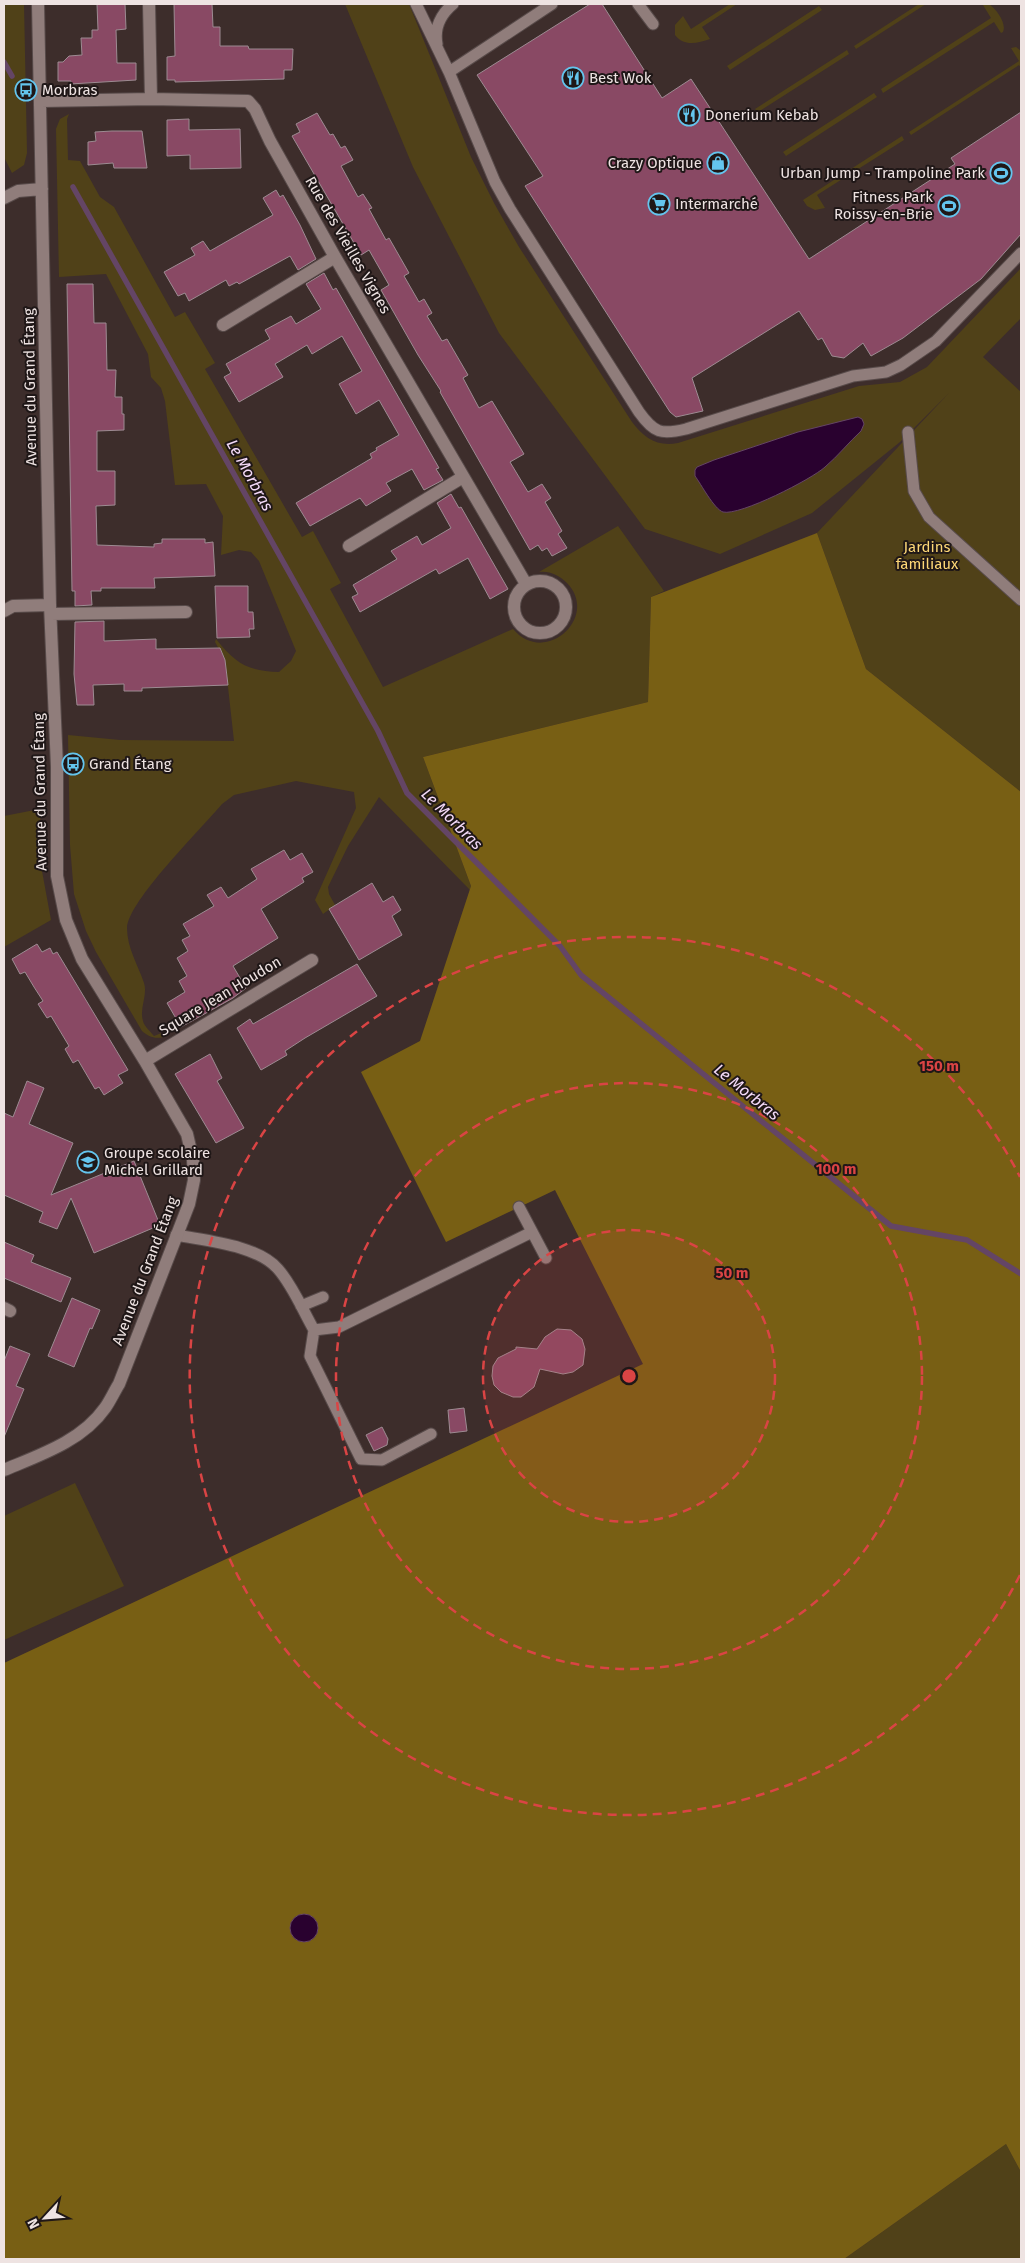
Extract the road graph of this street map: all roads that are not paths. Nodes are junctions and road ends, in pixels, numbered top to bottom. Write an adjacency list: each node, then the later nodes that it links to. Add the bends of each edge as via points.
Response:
1 (38, 4): 11 (street, Avenue du Grand Étang)
2 (149, 4): 10 (street)
3 (416, 4): 8 (lane)
4 (453, 4): 8 (lane, via 442,16 436,30)
5 (552, 4): 9 (lane)
6 (638, 4): 7 (lane)
7 (653, 24)
8 (438, 51): 9 (lane)
9 (449, 72): 14 (lane, via 495,182 510,209 639,412 649,426 660,432 686,429 853,376 886,372 901,365 942,336)
10 (151, 99): 11 (street, Rue des Vieilles Vignes); 15 (street, Rue des Vieilles Vignes, via 248,101)
11 (41, 101): 12 (street, Avenue du Grand Étang)
12 (42, 189): 13 (street, via 18,191); 22 (street, Avenue du Grand Étang)
13 (4, 198)
14 (1021, 254)
15 (335, 257): 16 (street); 18 (street, Rue des Vieilles Vignes)
16 (223, 325)
17 (908, 432): 21 (lane, via 914,491 929,517)
18 (463, 477): 19 (street); 20 (street, Rue des Vieilles Vignes)
19 (349, 546)
20 (526, 584): 20 (street, via 516,596 514,605 518,622 533,633 541,634 557,627 566,613 565,596 560,589 545,581)
21 (1021, 600)
22 (51, 610): 23 (street, via 13,606); 24 (street); 26 (street, Avenue du Grand Étang, via 60,899 82,959)
23 (4, 611)
24 (186, 612)
25 (312, 960): 26 (street, Square Jean Houdon)
26 (145, 1061): 29 (street, Avenue du Grand Étang, via 188,1134 193,1160 194,1180 189,1204)
27 (519, 1207): 28 (lane)
28 (532, 1232): 30 (lane); 33 (lane, via 339,1327)
29 (176, 1235): 32 (lane, via 251,1251 266,1259 278,1270); 35 (street, Avenue du Grand Étang, via 119,1384 104,1409 83,1430 55,1449)
30 (546, 1258)
31 (323, 1297): 32 (lane)
32 (301, 1306): 33 (lane)
33 (314, 1330): 34 (lane, via 310,1356 361,1459 382,1460)
34 (431, 1434)
35 (4, 1470)

